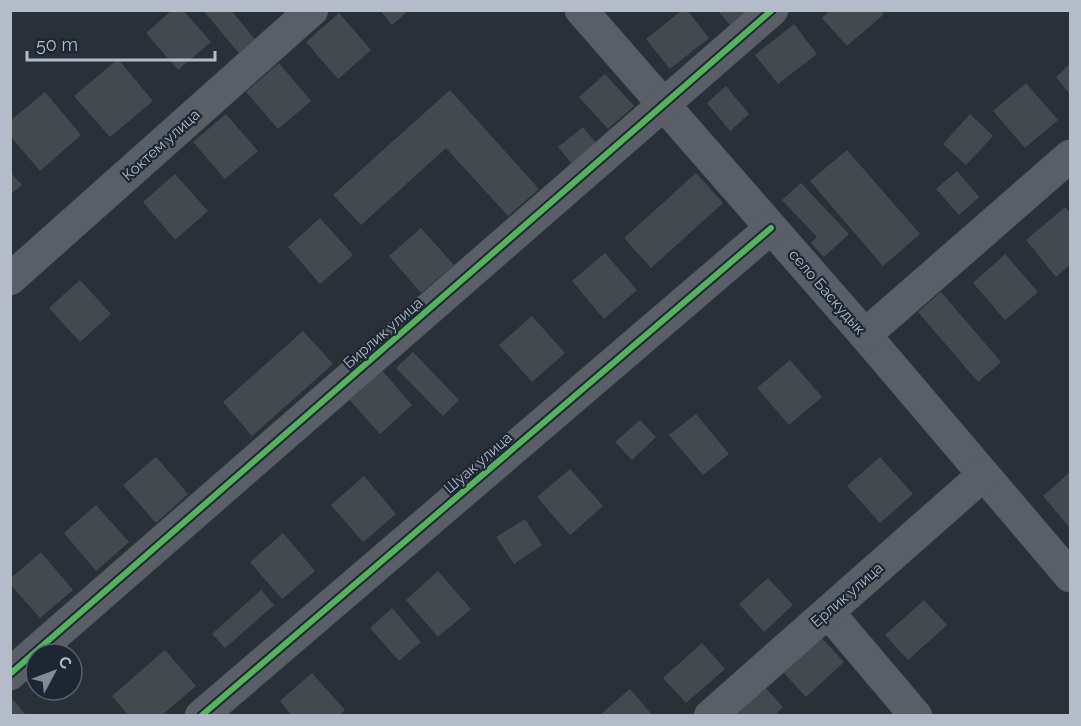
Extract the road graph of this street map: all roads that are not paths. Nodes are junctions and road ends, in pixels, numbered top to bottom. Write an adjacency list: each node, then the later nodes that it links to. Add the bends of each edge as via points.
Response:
1 (312, 10): 7 (street, Коктем улица)
2 (581, 10): 4 (street, село Баскудык)
3 (772, 10): 4 (street, Бирлик улица)
4 (664, 104): 6 (street, село Баскудык); 12 (street, Бирлик улица)
5 (1071, 156): 8 (street)
6 (771, 228): 8 (street, село Баскудык); 13 (street, Шуак улица)
7 (10, 279)
8 (865, 335): 9 (street, село Баскудык)
9 (983, 475): 10 (street, село Баскудык); 11 (street, Ерлик улица)
10 (1067, 566)
11 (828, 612): 14 (street, Ерлик улица); 15 (street)
12 (10, 674)
13 (201, 716)
14 (710, 716)
15 (916, 716)

